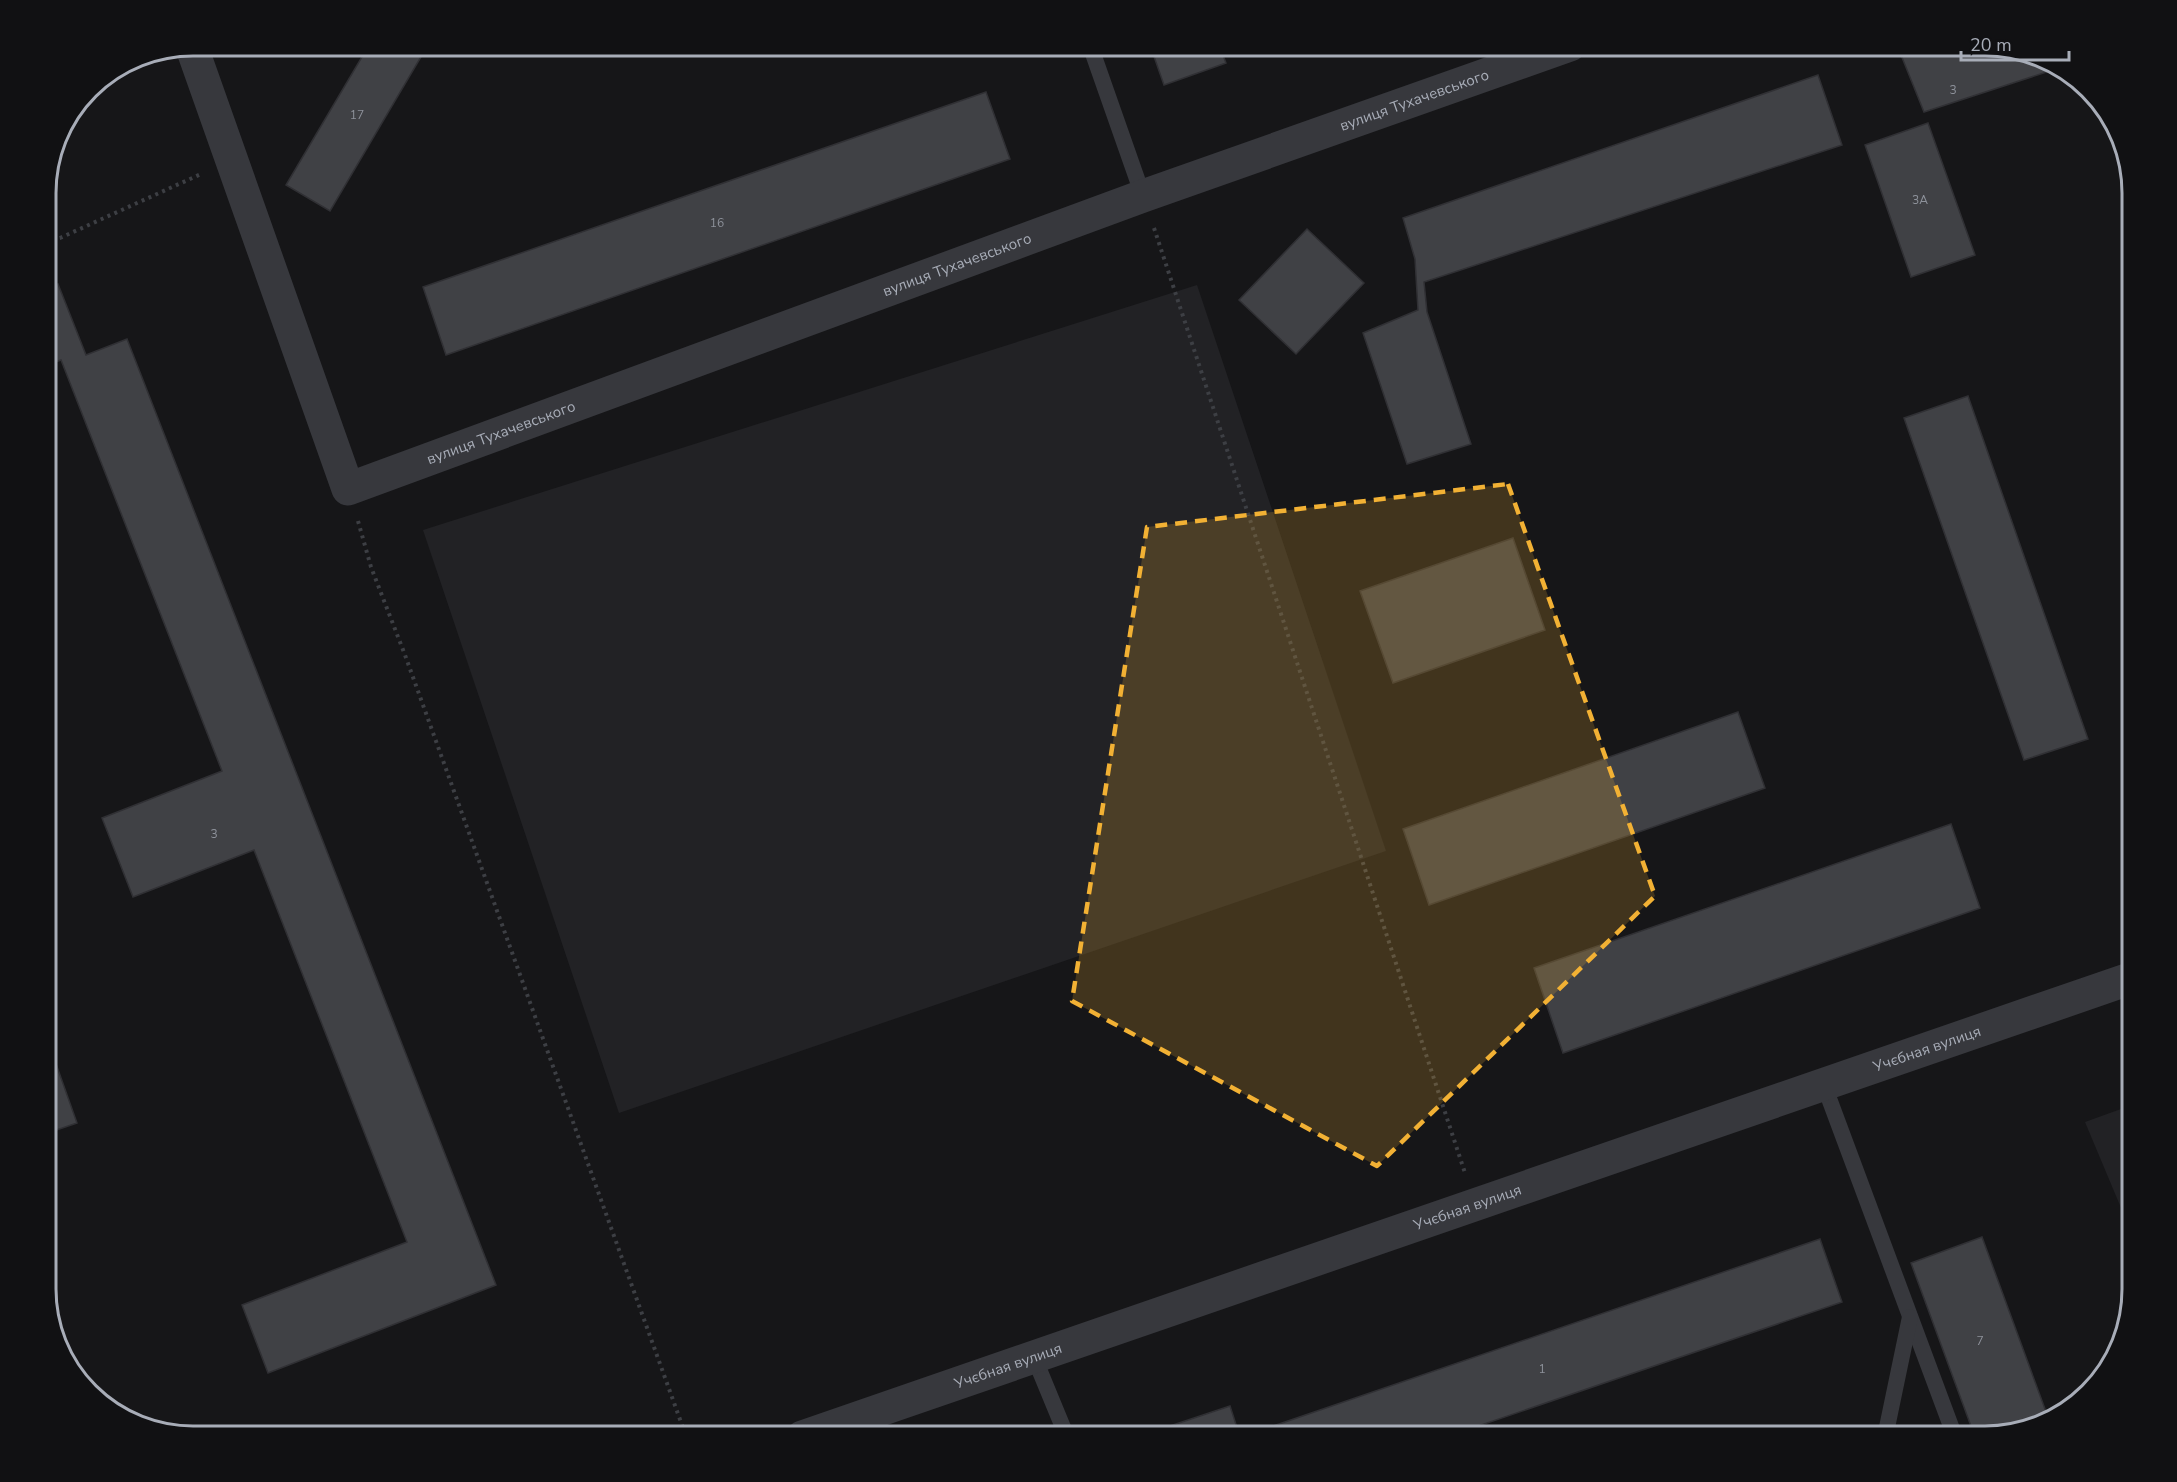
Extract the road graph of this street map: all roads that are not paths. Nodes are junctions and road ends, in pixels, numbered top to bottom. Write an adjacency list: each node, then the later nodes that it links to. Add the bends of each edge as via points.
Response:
1 (194, 56): 4 (street, вулиця Тухачевського, via 348,489)
2 (1094, 56): 4 (lane)
3 (1539, 56): 4 (street, вулиця Тухачевського)
4 (1143, 196)
5 (2122, 981): 6 (street, Учєбная вулиця)
6 (1824, 1084): 7 (lane); 8 (street, Учєбная вулиця)
7 (1910, 1316): 11 (lane); 12 (lane)
8 (1034, 1357): 9 (street, Учєбная вулиця); 10 (lane)
9 (834, 1426)
10 (1062, 1426)
11 (1887, 1426)
12 (1951, 1426)

